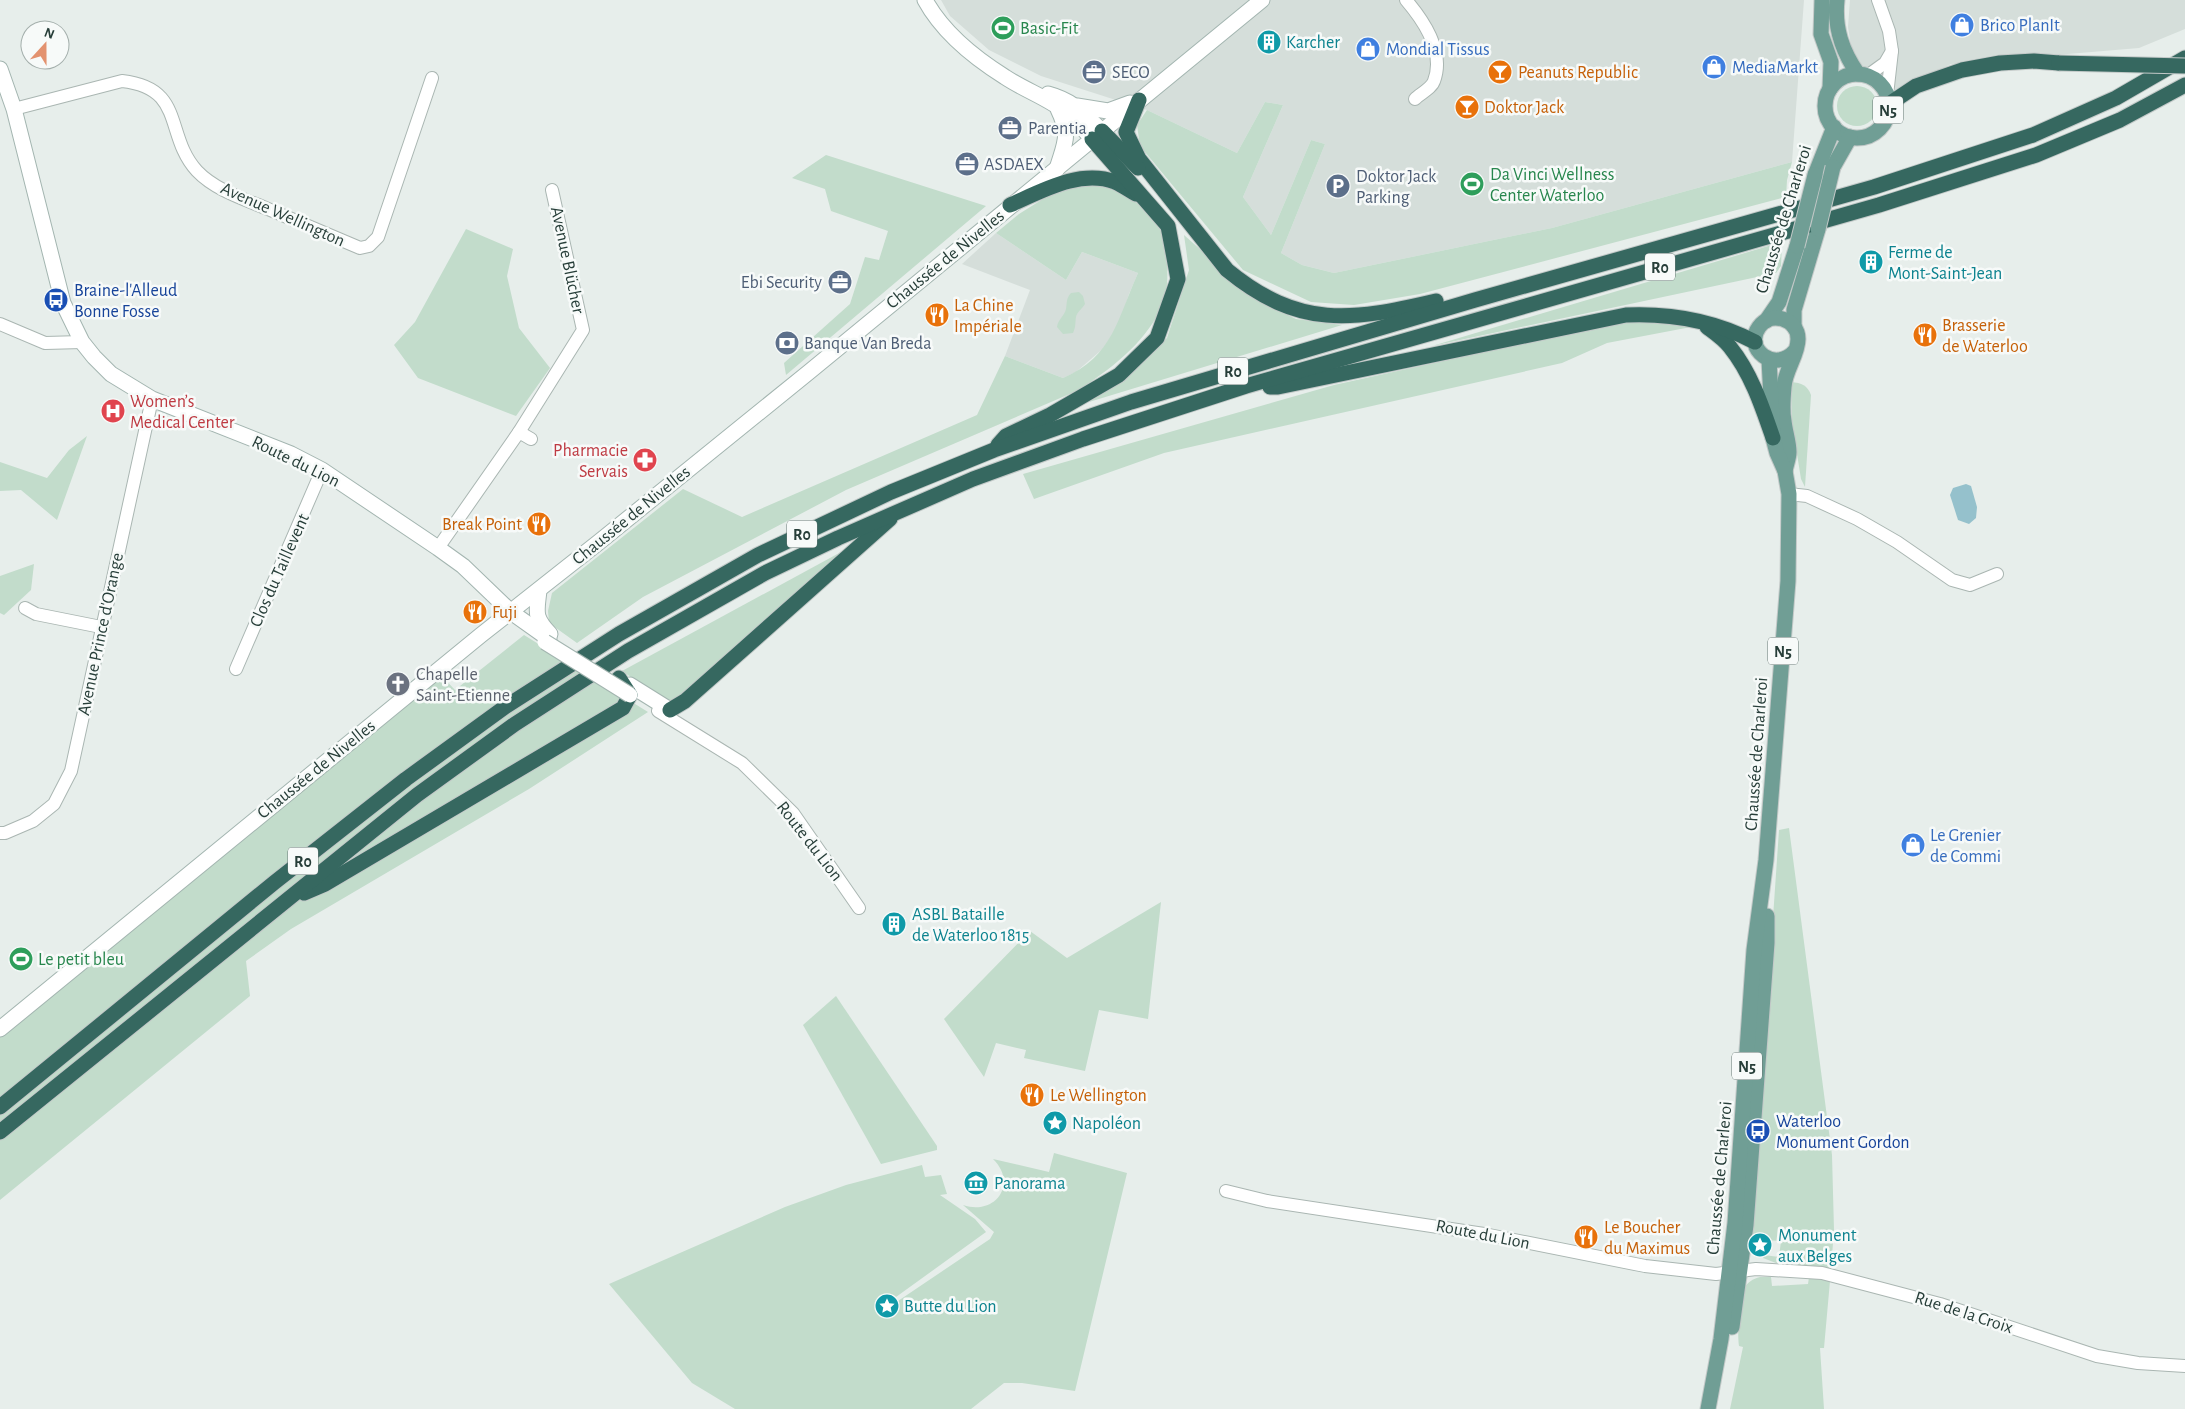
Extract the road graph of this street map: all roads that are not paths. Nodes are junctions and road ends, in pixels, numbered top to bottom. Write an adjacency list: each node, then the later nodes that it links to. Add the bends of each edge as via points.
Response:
1 (925, 0): 14 (main road, via 936,18 964,49 1004,77)
2 (1262, 0): 18 (main road, Chaussée de Nivelles)
3 (1406, 0): 16 (street, via 1432,36 1437,61 1434,82)
4 (1822, 0): 15 (main road, via 1821,34 1831,62)
5 (1837, 0): 11 (main road, N5, via 1835,16 1846,56)
6 (1878, 0): 7 (street)
7 (1892, 51): 11 (street, via 1875,72); 17 (street)
8 (2185, 58): 30 (highway, R0, via 2116,98 2033,135 1874,187)
9 (2185, 66): 17 (highway, bridge, via 2034,61 2000,63 1962,70)
10 (0, 69): 21 (main road, Route du Lion)
11 (1863, 75): 15 (main road, via 1842,78); 17 (main road, N5, via 1882,86)
12 (432, 78): 21 (street, Avenue Wellington, via 378,237 369,246 360,248 211,182 190,163 162,97 144,86 122,81)
13 (2185, 85): 39 (highway, R0, via 2083,137 1956,182)
14 (1028, 89): 19 (main road); 20 (main road)
15 (1830, 89): 22 (main road, via 1826,112)
16 (1414, 99)
17 (1888, 99): 24 (main road, N5, via 1888,113 1878,130)
18 (1139, 100): 20 (main road, via 1108,111); 23 (main road, Chaussée de Nivelles); 29 (highway, via 1126,132 1140,159)
19 (1056, 105): 23 (main road); 25 (main road, via 1066,125 1067,135)
20 (1076, 106): 23 (main road)
21 (14, 109): 35 (main road, Route du Lion, via 63,302)
22 (1834, 127): 24 (main road); 32 (main road, Chaussée de Charleroi, bridge, via 1815,175 1779,302)
23 (1097, 135): 25 (main road, Chaussée de Nivelles); 27 (highway); 29 (highway)
24 (1850, 137): 34 (main road, Chaussée de Charleroi / N5, bridge, via 1833,166 1794,310)
25 (1057, 169): 28 (main road, Chaussée de Nivelles)
26 (552, 190): 41 (street, Avenue Blücher, via 583,330)
27 (1148, 201): 28 (highway, via 1115,182 1085,178 1052,187); 44 (highway, via 1168,226 1178,279 1157,338 1119,375 1006,436)
28 (1010, 205): 51 (main road, Chaussée de Nivelles)
29 (1176, 206): 30 (highway, via 1228,270 1265,297 1298,310 1321,316 1346,317 1382,314 1446,299)
30 (1475, 300): 44 (highway, R0, via 1188,384)
31 (1700, 321): 36 (highway, via 1739,333); 39 (highway, via 1660,314 1626,314 1278,388); 42 (highway, via 1730,346 1740,362 1752,383)
32 (1766, 321): 34 (main road, via 1784,319); 36 (main road, via 1756,334)
33 (0, 324): 35 (street, via 45,343)
34 (1794, 327): 37 (main road, N5, via 1798,339)
35 (82, 342): 40 (main road, Route du Lion, via 111,374)
36 (1755, 342): 38 (main road, via 1762,356)
37 (1795, 351): 38 (main road, via 1783,360); 46 (main road, Chaussée de Charleroi / N5, via 1784,388 1783,418 1789,452)
38 (1769, 360): 42 (main road, Chaussée de Charleroi / N5)
39 (1246, 386): 48 (highway, R0, via 1083,439 973,479)
40 (152, 400): 45 (main road, Route du Lion, via 291,454); 54 (street, Avenue Prince d'Orange)
41 (519, 432): 43 (street); 49 (street, Avenue Blücher)
42 (1773, 438): 46 (main road, Chaussée de Charleroi / N5)
43 (530, 439)
44 (994, 450): 63 (highway, R0, via 891,492 758,555 619,634 513,702 406,779)
45 (322, 470): 49 (main road, Route du Lion); 56 (street, Clos du Taillevent)
46 (1785, 471): 47 (main road, Chaussée de Charleroi / N5)
47 (1789, 494): 50 (street, via 1807,496 1857,520 1897,542 1952,580 1970,585); 66 (main road, Chaussée de Charleroi / N5, via 1788,581 1766,860 1767,943 1746,1225)
48 (898, 511): 58 (highway, via 685,701); 60 (highway, R0, via 765,573 628,651 515,724 417,795)
49 (438, 548): 53 (main road, Route du Lion, via 463,566)
50 (1997, 574)
51 (538, 590): 53 (main road, Chaussée de Nivelles); 55 (main road, Route du Lion, via 538,622)
52 (25, 608): 54 (street, via 36,614)
53 (511, 612): 55 (main road, Route du Lion, via 524,628); 62 (main road, Chaussée de Nivelles)
54 (101, 627): 59 (street, Avenue Prince d'Orange, via 71,771 54,804 33,821)
55 (552, 642): 57 (main road, Route du Lion, via 587,658)
56 (236, 669)
57 (626, 686): 58 (main road, Route du Lion); 60 (highway, via 623,708 583,734 325,884)
58 (664, 711): 61 (street, Route du Lion, via 742,763 793,813)
59 (0, 833)
60 (286, 900): 64 (highway, R0)
61 (859, 908)
62 (0, 1028)
63 (0, 1107)
64 (0, 1132)
65 (1226, 1191): 66 (street, Route du Lion, via 1267,1201 1484,1234 1645,1266 1716,1274)
66 (1735, 1272): 67 (street, Rue de la Croix, via 1756,1269 1838,1276 1940,1304 2097,1356); 68 (main road, Chaussée de Charleroi / N5); 69 (main road, Chaussée de Charleroi / N5)
67 (2185, 1366)
68 (1708, 1409)
69 (1717, 1409)

